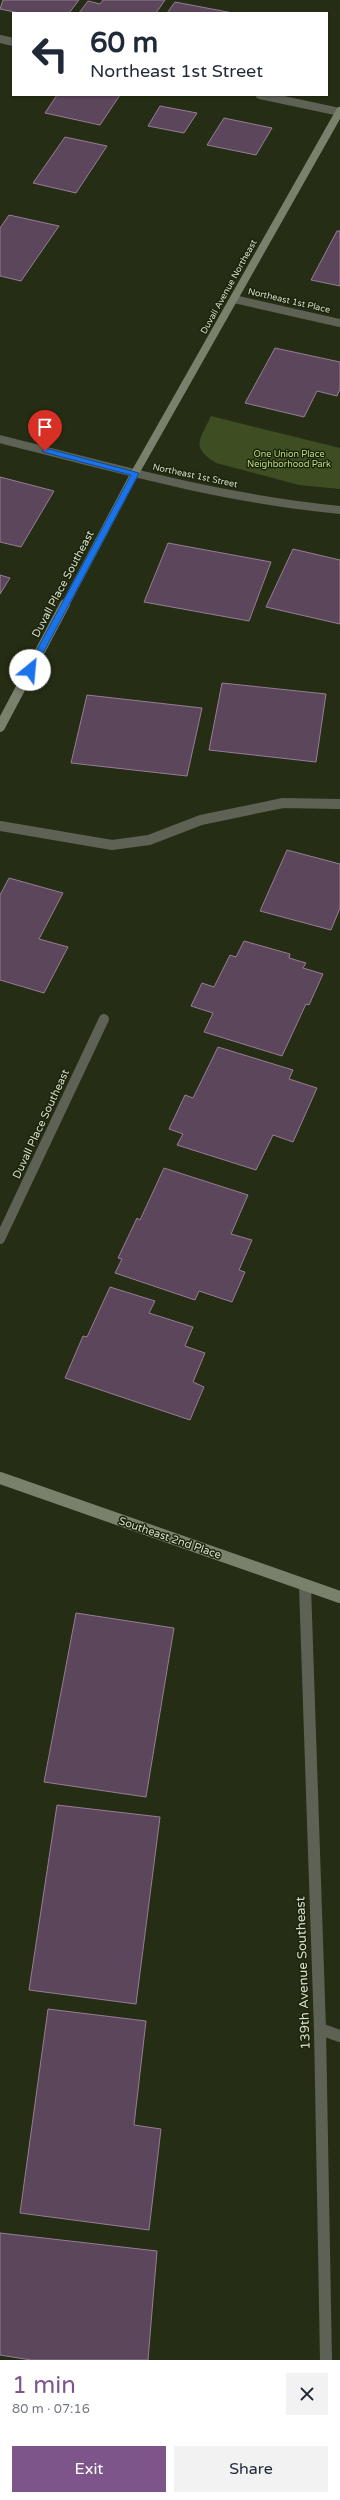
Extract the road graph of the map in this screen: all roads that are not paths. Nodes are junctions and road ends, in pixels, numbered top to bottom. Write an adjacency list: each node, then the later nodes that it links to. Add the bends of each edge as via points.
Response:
1 (0, 39): 2 (street)
2 (12, 42)
3 (265, 96): 4 (street)
4 (340, 112): 5 (street, Duvall Avenue Northeast)
5 (234, 299): 6 (street, Northeast 1st Place); 8 (street, Duvall Avenue Northeast)
6 (340, 323)
7 (0, 439): 8 (street, Northeast 1st Street)
8 (135, 473): 9 (street, Northeast 1st Street, via 288,506); 10 (street, Duvall Place Southeast)
9 (340, 510)
10 (0, 727)
11 (340, 804): 12 (street, via 283,803 201,820 149,840 112,845)
12 (0, 826)
13 (104, 1019): 14 (street, Duvall Place Southeast)
14 (0, 1239)
15 (0, 1478): 16 (street, Southeast 2nd Place)
16 (305, 1586): 17 (street, Southeast 2nd Place); 18 (street, 139th Avenue Southeast)
17 (340, 1597)
18 (320, 2029): 19 (street); 20 (street, 139th Avenue Southeast)
19 (340, 2036)
20 (326, 2360)

